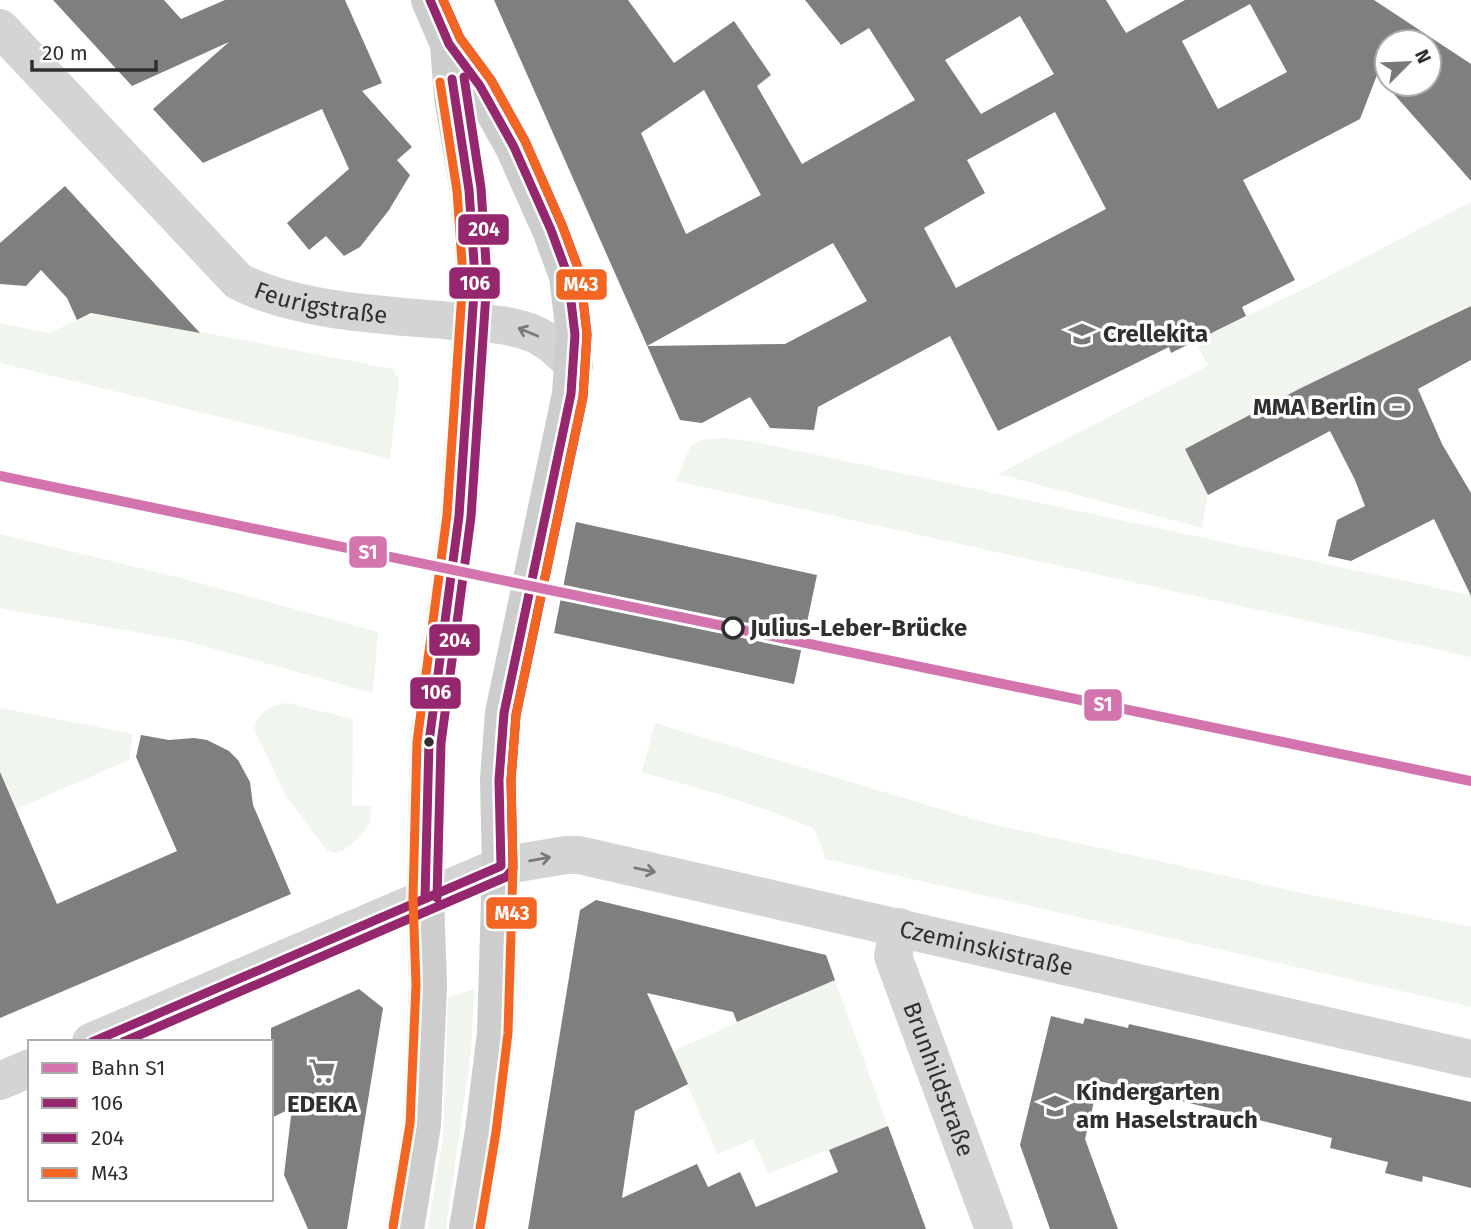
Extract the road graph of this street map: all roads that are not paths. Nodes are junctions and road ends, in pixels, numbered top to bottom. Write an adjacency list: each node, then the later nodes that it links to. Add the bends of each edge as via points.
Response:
1 (430, 0): 3 (main road)
2 (0, 28): 4 (street, Feurigstraße, via 238,281 281,299)
3 (449, 44): 4 (main road, via 473,237); 5 (main road, via 480,86 514,148 551,230 568,276)
4 (472, 323): 5 (street, Feurigstraße, one-way to 4, via 554,345 534,334 511,326); 7 (main road, via 455,542 433,702)
5 (574, 365): 6 (main road, via 504,713 499,780)
6 (501, 866): 7 (street, Czeminskistraße); 8 (street, Czeminskistraße, one-way to 8, via 579,855); 14 (main road, via 496,1034)
7 (425, 898): 9 (street, Czeminskistraße); 13 (main road, via 428,985 422,1125)
8 (899, 927): 10 (street, Czeminskistraße); 15 (street, Brunhildstraße, via 893,956)
9 (97, 1040)
10 (1471, 1059)
11 (28, 1069): 12 (street)
12 (0, 1081)
13 (405, 1229)
14 (468, 1229)
15 (994, 1229)

